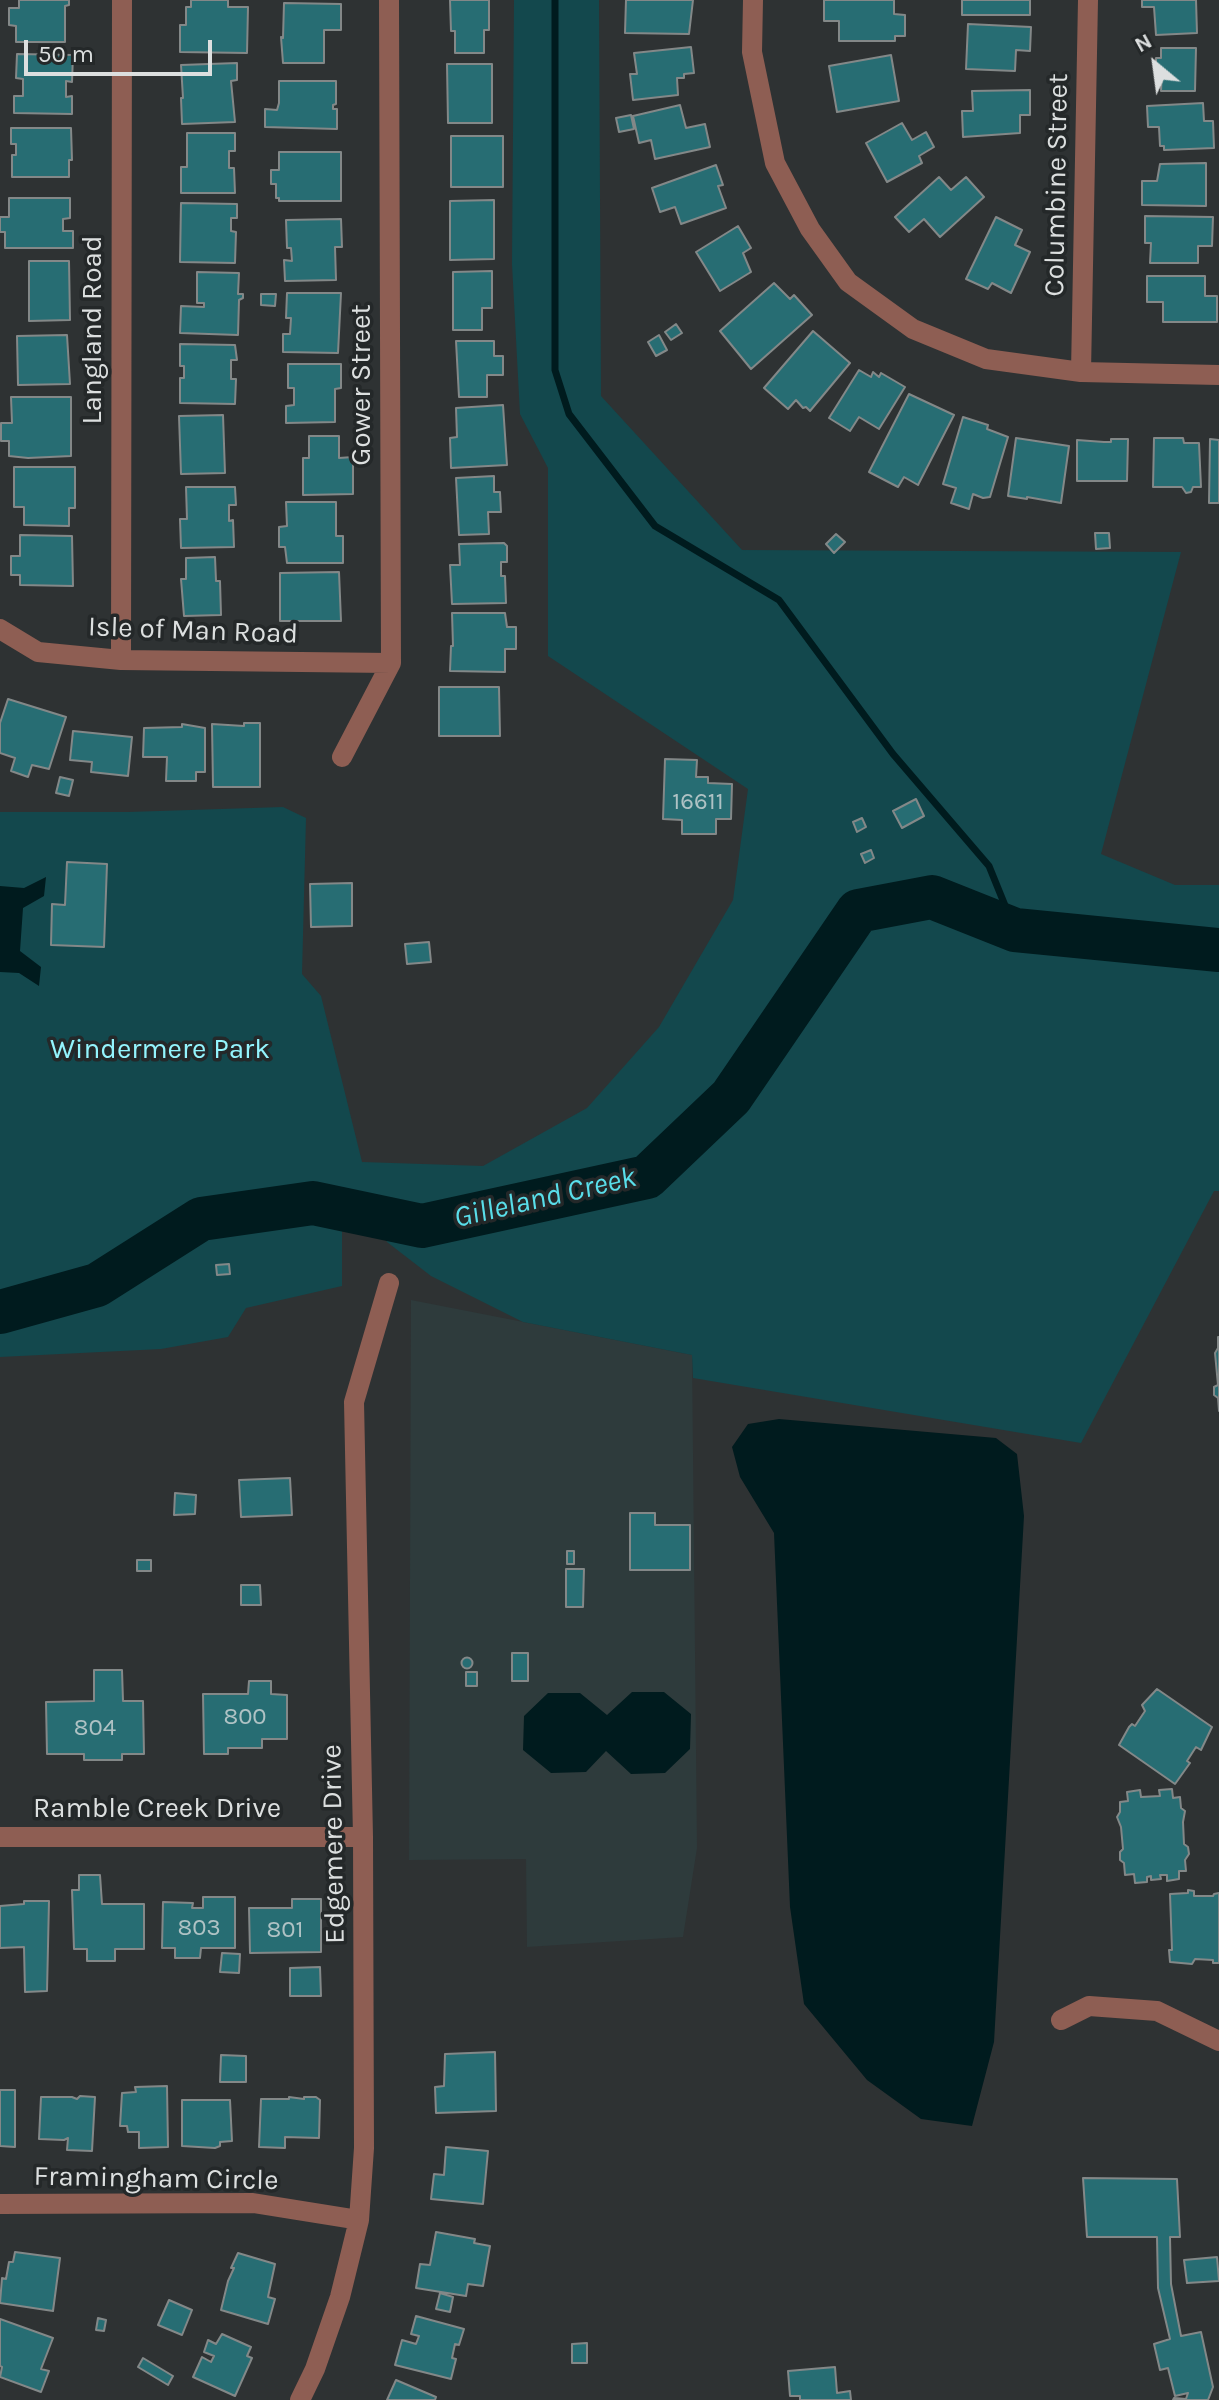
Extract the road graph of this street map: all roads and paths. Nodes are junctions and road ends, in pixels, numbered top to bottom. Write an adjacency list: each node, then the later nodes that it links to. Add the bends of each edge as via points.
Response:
1 (122, 0): 8 (street, Langland Road)
2 (389, 0): 9 (street, Gower Street)
3 (753, 0): 5 (street, via 752,52 775,163 810,229 848,282 913,329 986,359)
4 (1088, 0): 5 (street, Columbine Street)
5 (1081, 372): 6 (street)
6 (1219, 375)
7 (0, 629): 8 (street, Isle of Man Road, via 38,652)
8 (121, 660): 9 (street, Isle of Man Road)
9 (391, 663): 10 (street, Gower Street)
10 (342, 757)
11 (389, 1283): 13 (street, Edgemere Drive, via 354,1402)
12 (0, 1837): 13 (street, Ramble Creek Drive)
13 (363, 1837): 17 (street, Edgemere Drive, via 364,2148)
14 (1061, 2020): 15 (street, via 1089,2006 1157,2011)
15 (1219, 2041)
16 (0, 2204): 17 (street, Framingham Circle, via 253,2203)
17 (359, 2220): 18 (street, Edgemere Drive, via 340,2297)
18 (300, 2400)

